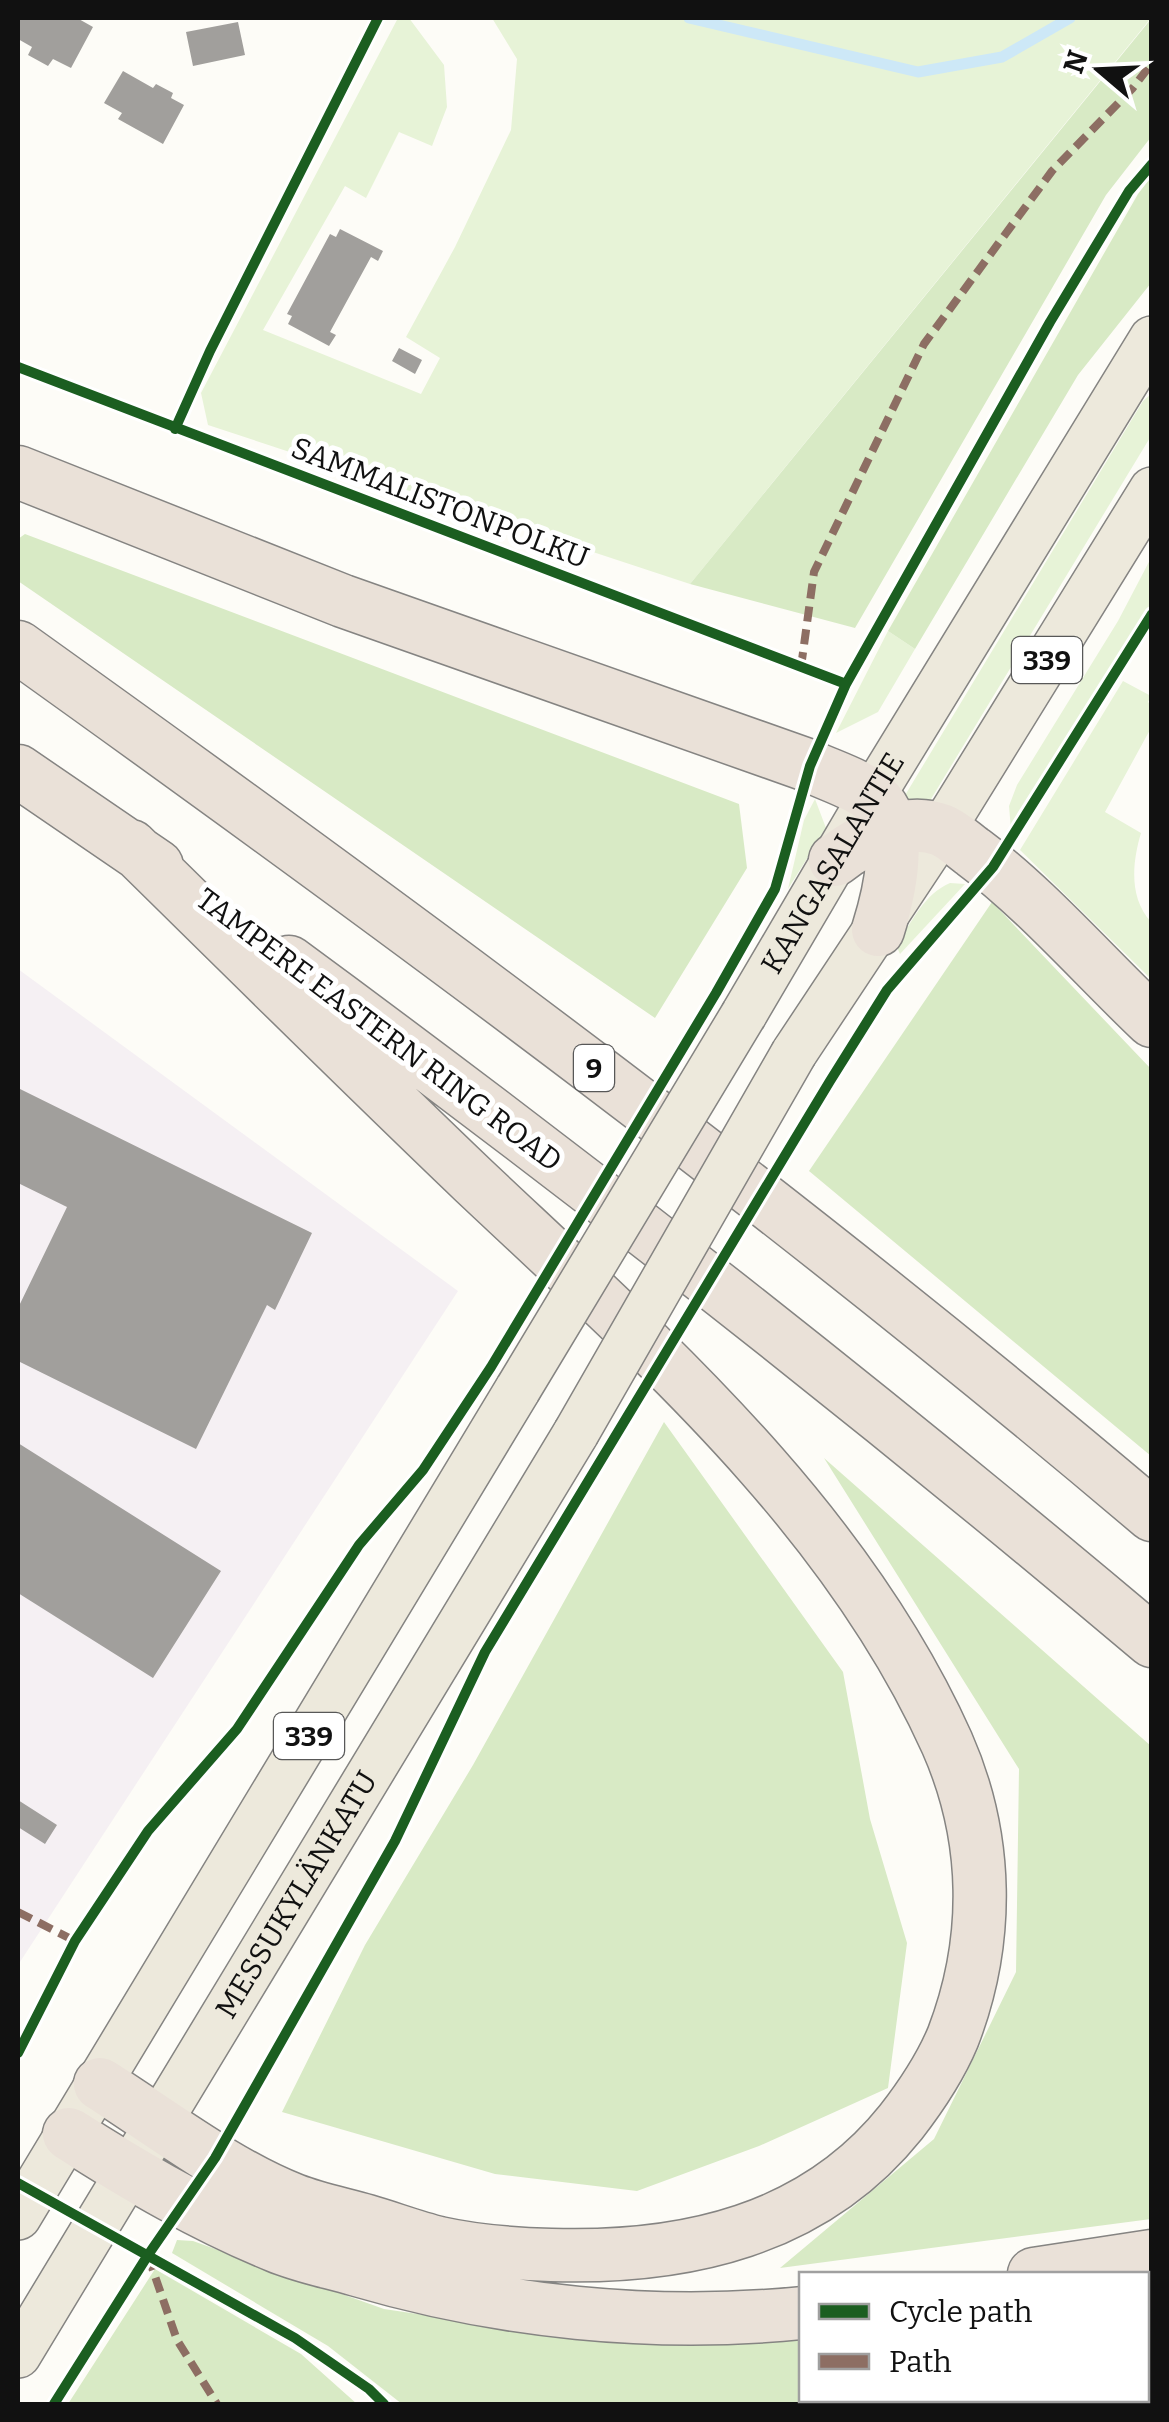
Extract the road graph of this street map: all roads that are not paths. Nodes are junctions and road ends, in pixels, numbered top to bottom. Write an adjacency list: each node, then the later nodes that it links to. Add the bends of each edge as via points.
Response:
1 (1152, 339): 6 (main road, KANGASALANTIE / 339)
2 (18, 472): 6 (highway, via 343,601 810,766)
3 (1152, 490): 7 (main road, 339)
4 (18, 647): 12 (highway, 9, via 564,1045 829,1249)
5 (18, 772): 8 (highway, TAMPERE EASTERN RING ROAD)
6 (881, 813): 7 (highway); 9 (highway); 10 (highway, via 892,867)
7 (942, 830): 10 (main road, 339); 11 (highway, via 993,867)
8 (131, 846): 13 (highway, TAMPERE EASTERN RING ROAD, via 764,1322); 15 (highway, via 658,1355 828,1543 889,1630 949,1747 968,1800 981,1906 962,2012 919,2100 835,2186 732,2237 593,2256 442,2244 292,2200)
9 (834, 860): 14 (main road, KANGASALANTIE / 339, bridge)
10 (878, 930): 15 (main road, MESSUKYLÄNKATU / 339, bridge, via 794,1053 576,1433)
11 (1152, 1021)
12 (1152, 1515)
13 (1152, 1641)
14 (100, 2084): 15 (highway); 16 (main road, 339)
15 (157, 2120): 17 (main road, MESSUKYLÄNKATU / 339)
16 (69, 2134): 17 (highway); 18 (main road, 339)
17 (127, 2170): 21 (highway, via 280,2248 476,2299 664,2318); 22 (main road, MESSUKYLÄNKATU / 339)
18 (18, 2217)
19 (1152, 2256): 20 (highway)
20 (1047, 2272)
21 (799, 2314)
22 (18, 2355)

